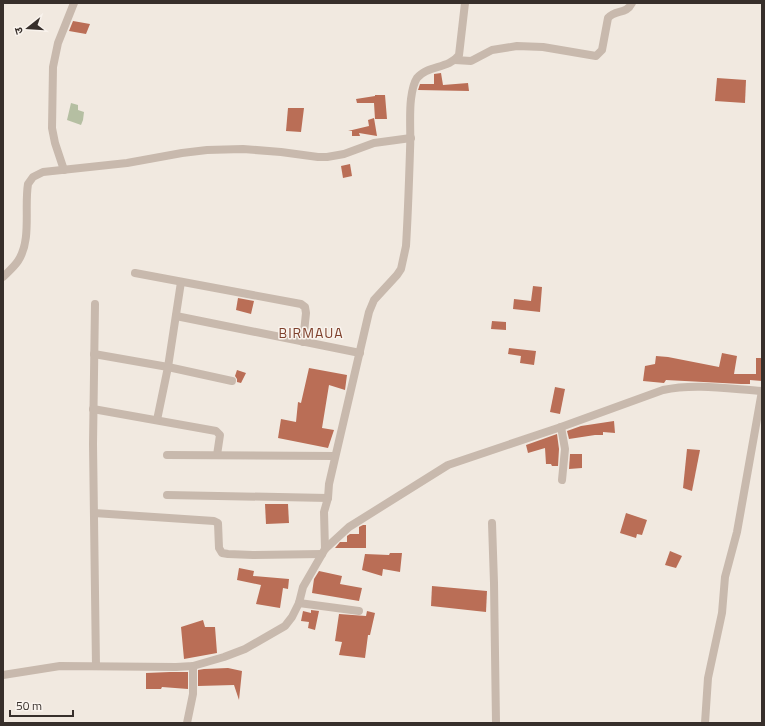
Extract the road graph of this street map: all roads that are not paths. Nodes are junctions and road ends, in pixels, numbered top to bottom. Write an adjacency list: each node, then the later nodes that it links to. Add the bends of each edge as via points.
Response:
1 (74, 3): 6 (street, via 58,43 53,66 52,128)
2 (465, 3): 4 (street, via 461,46)
3 (632, 3): 4 (street, via 628,10 608,18 602,50 596,56 543,47 517,46 492,50 471,61)
4 (455, 60): 5 (street, via 431,69 417,79 411,99)
5 (410, 138): 6 (street, via 374,143 327,157 250,150 214,150); 13 (street, via 406,246 401,269 374,300)
6 (64, 170): 8 (street, via 43,172 30,180 27,191 24,249 18,262)
7 (135, 273): 9 (street)
8 (3, 277)
9 (181, 282): 11 (street); 12 (street, via 301,304 305,307 306,314)
10 (95, 304): 14 (street)
11 (176, 316): 12 (street); 15 (street)
12 (303, 342): 13 (street)
13 (360, 353): 23 (street)
14 (94, 354): 15 (street); 18 (street)
15 (168, 367): 16 (street); 19 (street)
16 (232, 381)
17 (762, 391): 20 (street, via 690,386 663,390); 37 (street, via 737,532 724,577 722,613 708,678)
18 (94, 408): 19 (street); 27 (street)
19 (157, 420): 22 (street, via 218,432 220,438)
20 (561, 427): 24 (street, via 565,449); 29 (street, via 448,464 349,527)
21 (167, 455): 22 (street)
22 (217, 455): 23 (street)
23 (334, 456): 26 (street)
24 (562, 480)
25 (167, 495): 26 (street)
26 (328, 498): 29 (street, via 324,512)
27 (94, 513): 29 (street, via 214,521 218,523 219,528 220,551 225,554); 32 (street)
28 (492, 523): 36 (street)
29 (324, 551): 30 (street, via 304,587)
30 (299, 603): 31 (street); 33 (street, via 285,626 245,649)
31 (359, 611)
32 (96, 666): 33 (street); 34 (street, via 60,666)
33 (193, 666): 35 (street)
34 (3, 675)
35 (187, 723)
36 (496, 723)
37 (706, 723)

